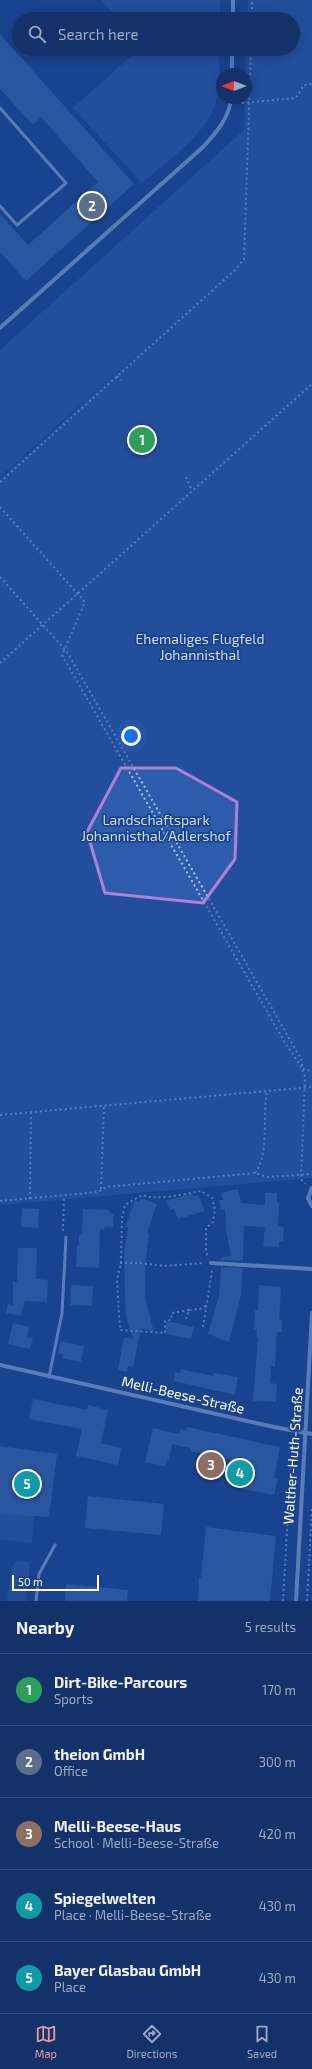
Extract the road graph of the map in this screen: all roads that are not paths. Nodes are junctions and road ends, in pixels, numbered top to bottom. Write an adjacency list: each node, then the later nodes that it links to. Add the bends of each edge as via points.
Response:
1 (233, 0): 2 (street)
2 (233, 12)
3 (232, 56): 4 (street)
4 (232, 68)
5 (230, 104): 8 (street, via 223,122 203,147)
6 (0, 108): 7 (lane, via 66,182 17,224)
7 (0, 206)
8 (0, 328)
9 (311, 1189): 10 (street, via 308,1198)
10 (312, 1206)
11 (66, 1237): 16 (lane, via 62,1313)
12 (211, 1263): 13 (street)
13 (312, 1269)
14 (312, 1315): 17 (street, Walther-Huth-Straße)
15 (0, 1365): 16 (street, Melli-Beese-Straße)
16 (49, 1377): 17 (street, Melli-Beese-Straße)
17 (304, 1433): 18 (street, Melli-Beese-Straße); 21 (street, Walther-Huth-Straße)
18 (312, 1434)
19 (55, 1545): 20 (lane, via 39,1574)
20 (36, 1601)
21 (296, 1601)

